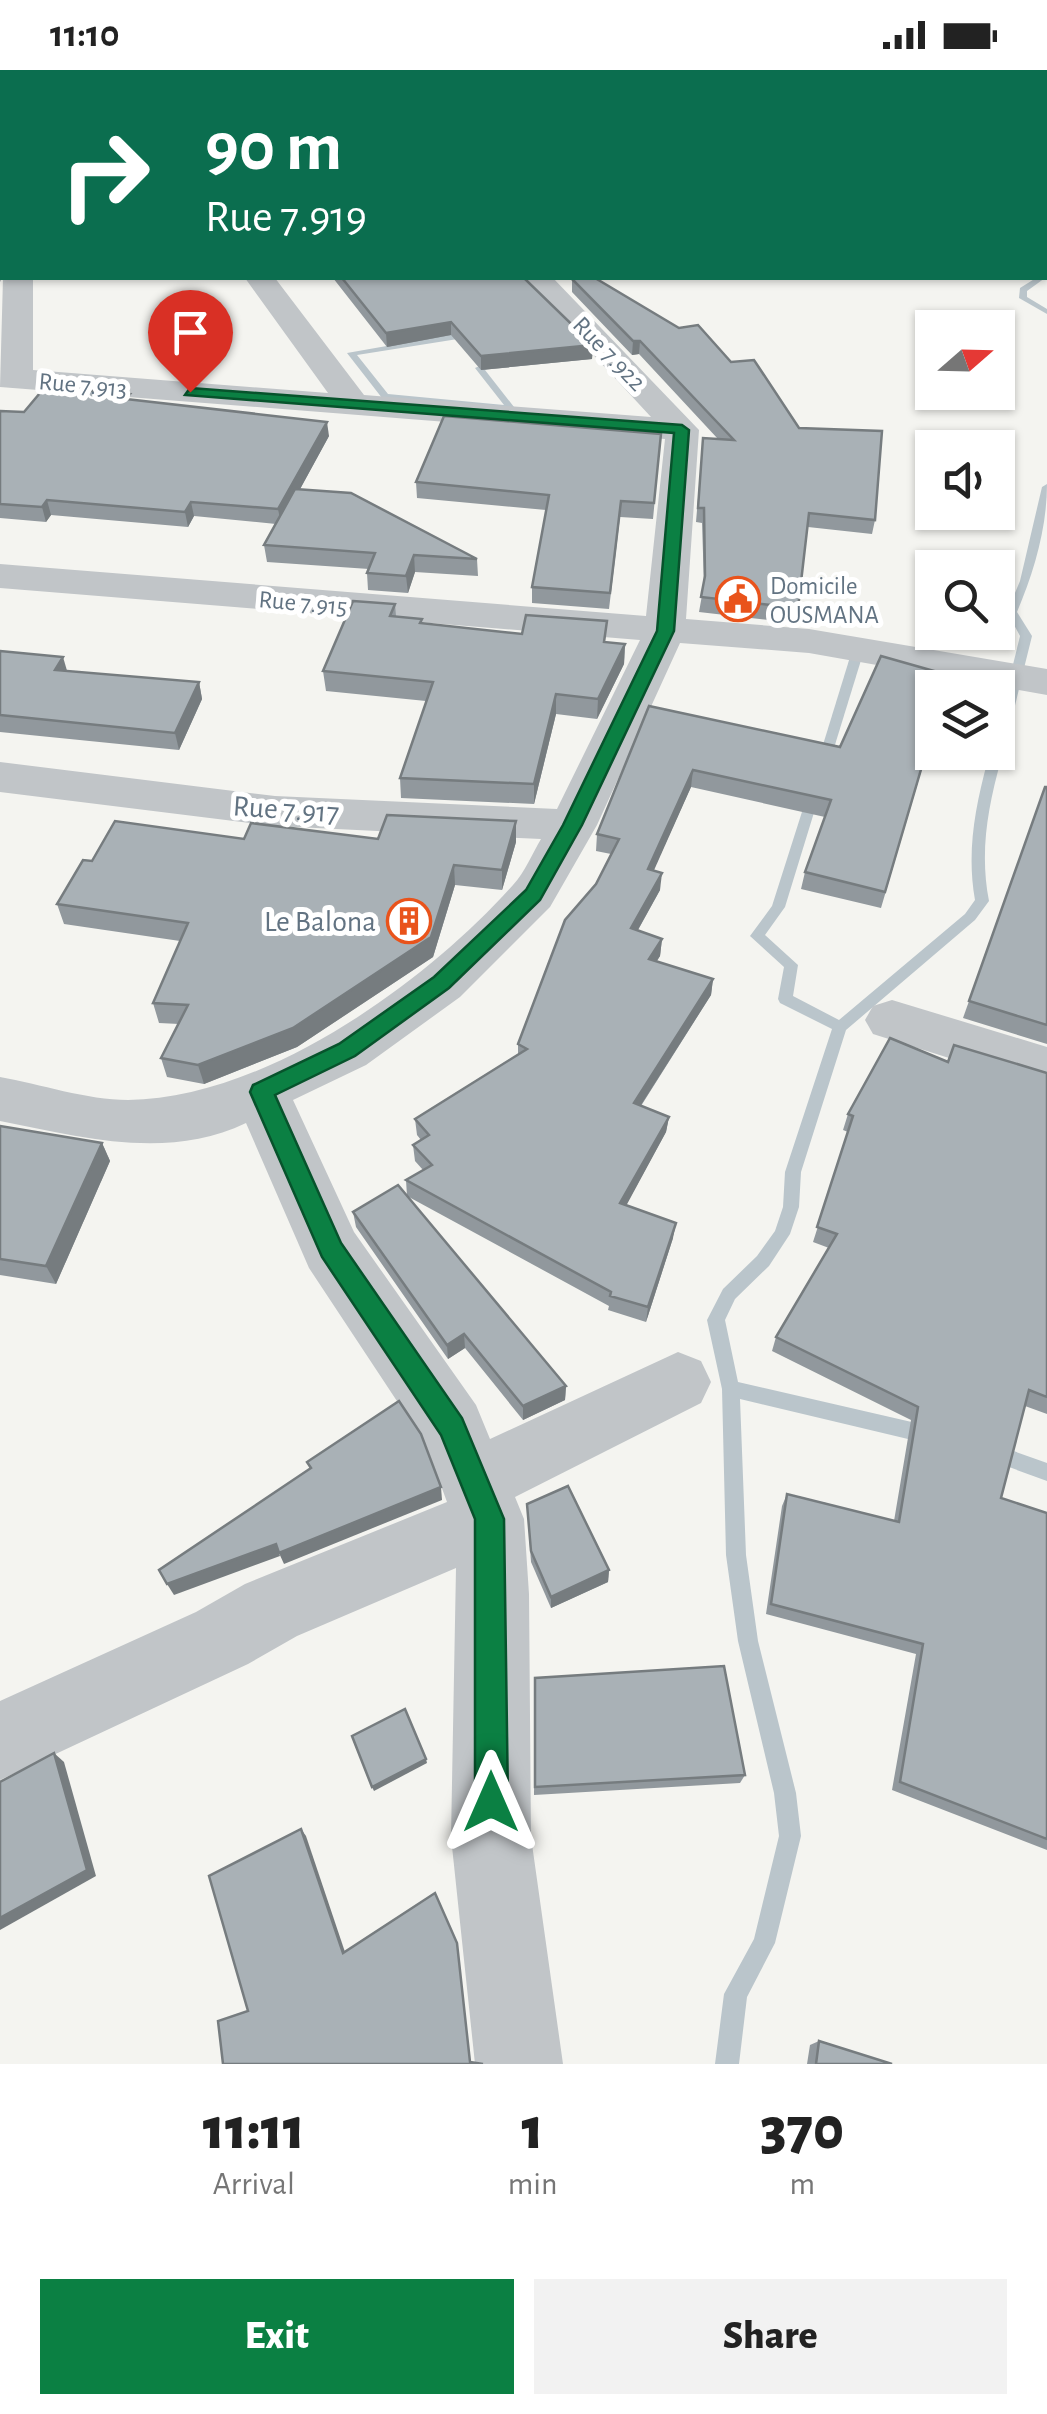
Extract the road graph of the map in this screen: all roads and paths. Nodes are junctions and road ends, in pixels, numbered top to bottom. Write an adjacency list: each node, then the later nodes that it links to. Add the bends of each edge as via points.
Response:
1 (18, 280): 4 (street)
2 (261, 280): 5 (street)
3 (540, 280): 6 (street, Rue 7.922)
4 (9, 378): 5 (street, Rue 7.913)
5 (352, 402): 6 (street, Rue 7.913)
6 (682, 430): 8 (street)
7 (0, 576): 8 (street, Rue 7.915)
8 (666, 631): 9 (street, Rue 7.915, via 838,644); 11 (street)
9 (1047, 682)
10 (0, 777): 11 (street, Rue 7.917, via 274,811)
11 (572, 825): 14 (street, via 533,894 442,983 347,1050)
12 (892, 1020): 13 (street)
13 (1047, 1068)
14 (262, 1092): 15 (street, via 215,1112 126,1123); 17 (street, via 331,1249 452,1427)
15 (0, 1099)
16 (678, 1382): 17 (street)
17 (481, 1500): 18 (street, via 222,1638); 19 (street, via 491,1837)
18 (0, 1740)
19 (519, 2064)

